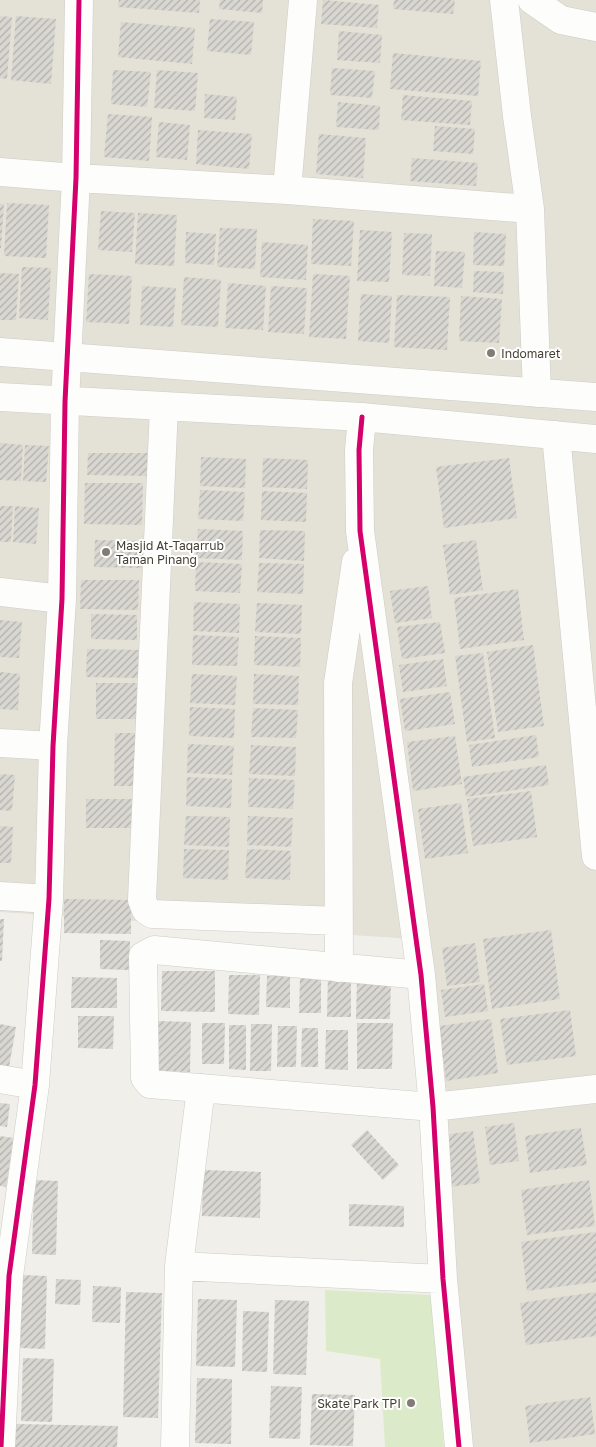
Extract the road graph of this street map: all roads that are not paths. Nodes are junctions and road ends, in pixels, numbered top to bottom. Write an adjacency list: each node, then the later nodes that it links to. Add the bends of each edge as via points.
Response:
1 (79, 0): 7 (street)
2 (303, 0): 8 (street)
3 (504, 0): 9 (street)
4 (532, 0): 5 (street, via 561,20)
5 (596, 27)
6 (0, 172): 7 (street)
7 (76, 178): 8 (street); 11 (street)
8 (287, 190): 9 (street)
9 (530, 209): 12 (street)
10 (0, 352): 11 (street)
11 (67, 357): 12 (street); 15 (street)
12 (537, 394): 14 (street)
13 (0, 397): 15 (street)
14 (596, 397)
15 (64, 402): 16 (street); 22 (street)
16 (164, 407): 17 (street); 28 (street, via 142,900 146,910 152,914)
17 (362, 417): 18 (street); 20 (street)
18 (556, 435): 19 (street); 25 (street)
19 (596, 439)
20 (360, 531): 28 (street, via 338,682); 30 (street)
21 (0, 592): 22 (street)
22 (62, 599): 24 (street)
23 (0, 744): 24 (street)
24 (53, 746): 27 (street)
25 (596, 856)
26 (0, 896): 27 (street)
27 (49, 899): 32 (street)
28 (338, 921): 29 (street)
29 (339, 968): 30 (street); 33 (street, via 154,950 146,952 143,956 145,1078 150,1084)
30 (421, 975): 35 (street)
31 (0, 1079): 32 (street)
32 (35, 1085): 37 (street)
33 (201, 1088): 35 (street); 36 (street)
34 (596, 1089): 35 (street)
35 (433, 1107): 38 (street)
36 (179, 1266): 38 (street); 40 (street)
37 (4, 1275): 39 (street)
38 (443, 1279): 41 (street)
39 (0, 1447)
40 (175, 1447)
41 (459, 1447)

